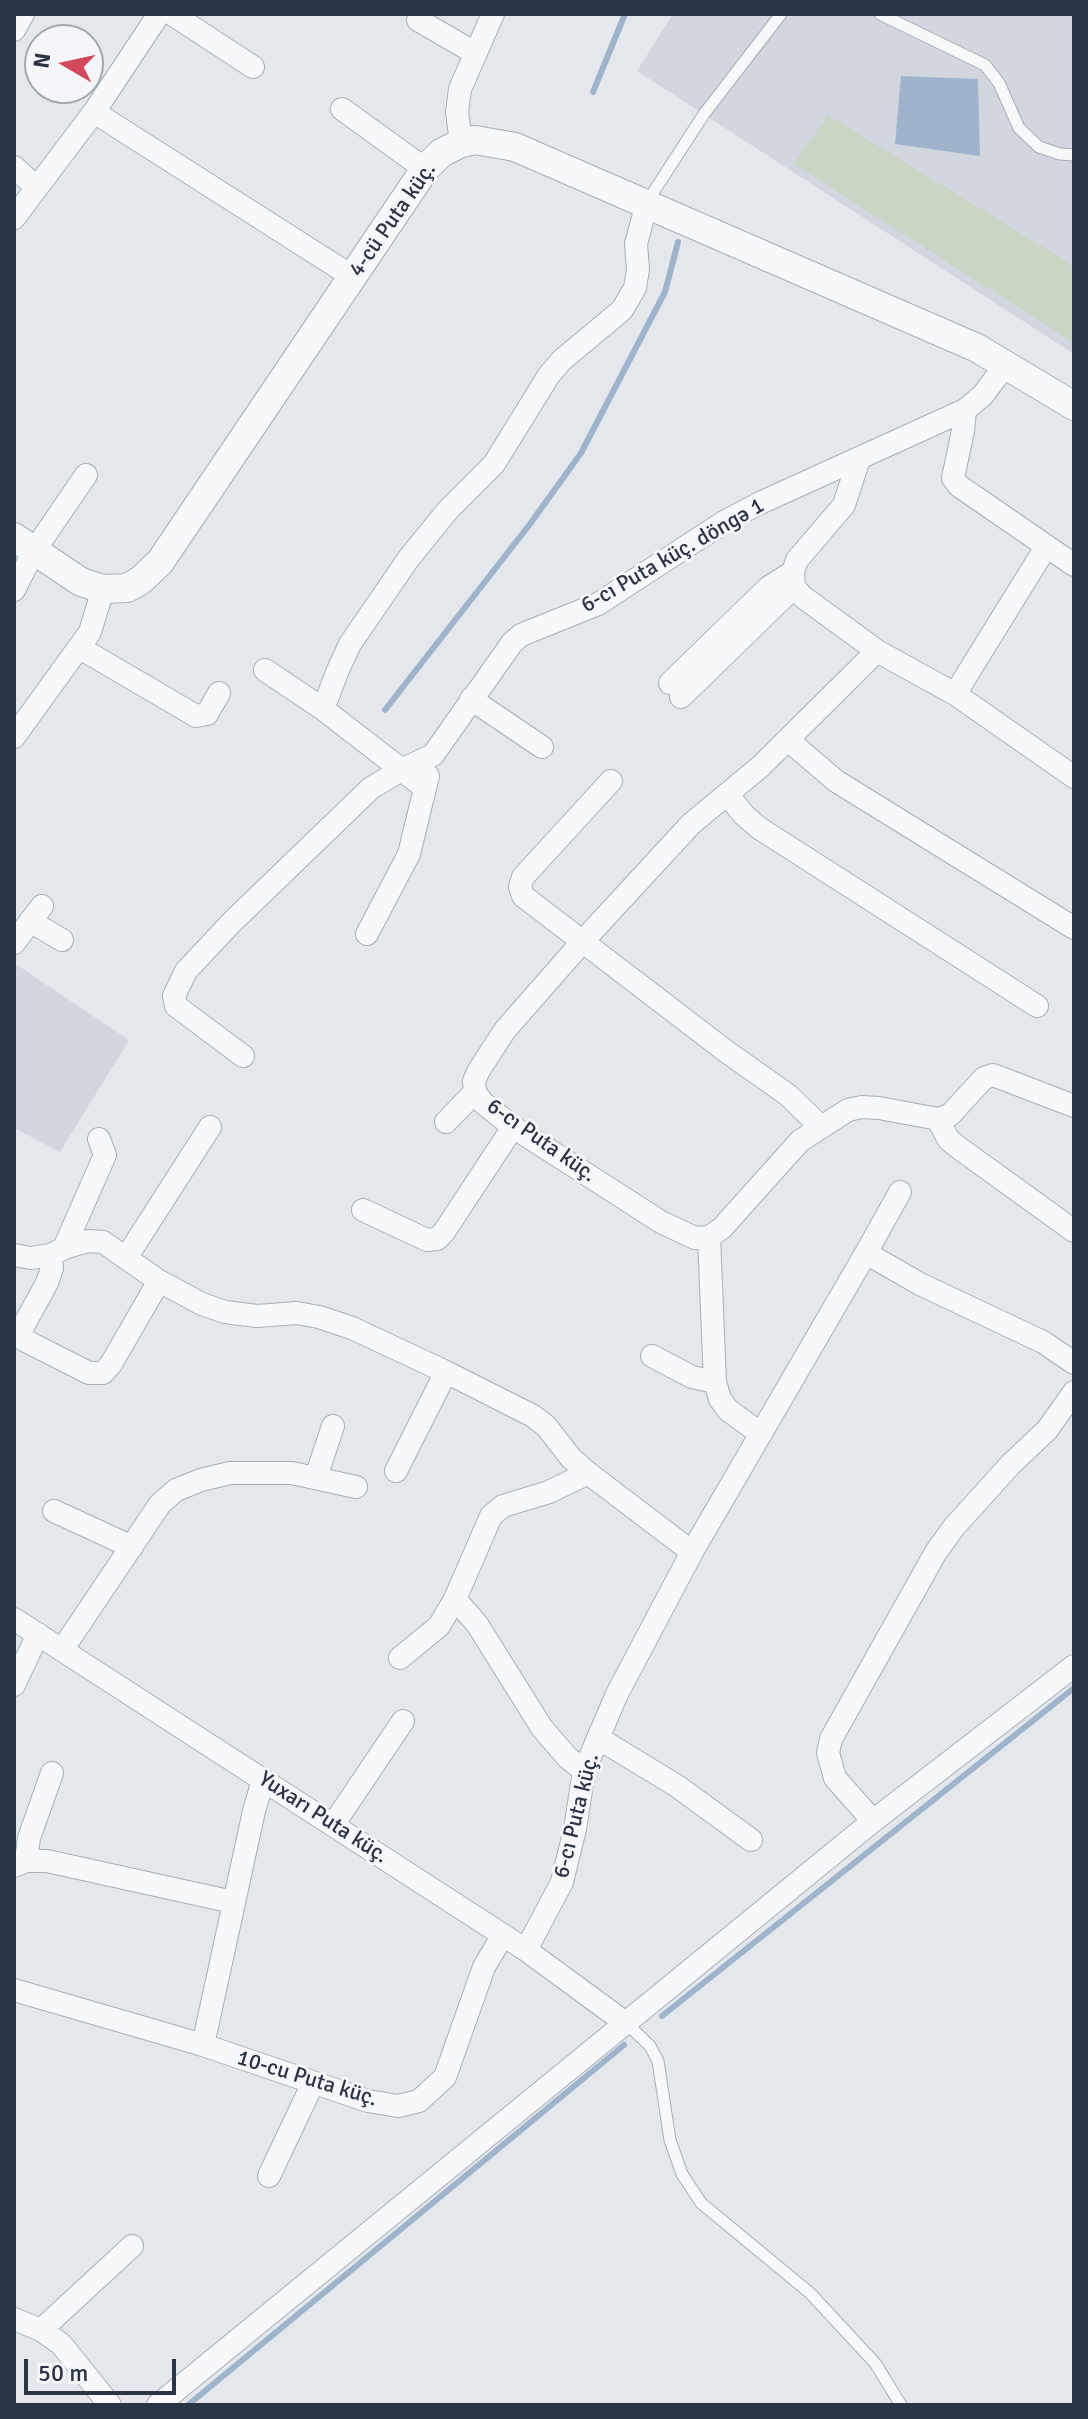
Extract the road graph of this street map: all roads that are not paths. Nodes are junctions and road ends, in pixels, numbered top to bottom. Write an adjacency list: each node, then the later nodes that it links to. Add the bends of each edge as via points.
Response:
1 (23, 14): 8 (street)
2 (159, 14): 12 (street)
3 (172, 14): 10 (street)
4 (493, 14): 9 (street)
5 (781, 14): 18 (lane, via 704,114)
6 (880, 14): 14 (lane, via 985,65 1019,128 1039,147)
7 (418, 20): 9 (street)
8 (14, 30)
9 (475, 53): 13 (street, via 460,89)
10 (253, 67)
11 (342, 109): 16 (street)
12 (94, 112): 17 (street); 20 (street)
13 (461, 143): 16 (street, 4-cü Puta küç.); 18 (street, via 475,140 515,147)
14 (1074, 155)
15 (14, 167): 17 (street)
16 (425, 169): 20 (street, 4-cü Puta küç.)
17 (36, 187): 19 (street)
18 (647, 203): 21 (street); 39 (street, via 636,244 635,288 622,310 549,375 494,464 409,558 350,644)
19 (14, 218)
20 (353, 277): 30 (street, 4-cü Puta küç., via 160,562 127,588)
21 (1006, 364): 22 (street); 23 (street, 6-cı Puta küç. döngə 1)
22 (1074, 406)
23 (965, 410): 24 (street, 6-cı Puta küç. döngə 1); 27 (street, via 953,478)
24 (859, 459): 29 (street, via 844,505 797,560); 38 (street, 6-cı Puta küç. döngə 1, via 724,522 598,604 521,635)
25 (86, 475): 26 (street)
26 (24, 544): 30 (street, via 81,582); 31 (street)
27 (1046, 547): 28 (street); 37 (street)
28 (1074, 565)
29 (793, 579): 33 (street, via 803,597); 35 (street)
30 (103, 589): 32 (street)
31 (14, 590)
32 (80, 648): 36 (street, via 196,716 207,714); 40 (street)
33 (877, 651): 37 (street); 41 (street, 6-cı Puta küç.)
34 (265, 670): 39 (street)
35 (675, 690)
36 (219, 693)
37 (955, 694): 45 (street)
38 (471, 699): 42 (street); 43 (street, 6-cı Puta küç. döngə 1)
39 (323, 709): 44 (street)
40 (14, 737)
41 (788, 740): 48 (street, 6-cı Puta küç.); 49 (street, via 836,781)
42 (542, 747)
43 (433, 755): 44 (street); 47 (street)
44 (403, 769): 47 (street); 55 (street, via 371,788 232,922 179,983 176,1006)
45 (1074, 777)
46 (611, 781): 52 (street, via 523,877 520,887 523,896)
47 (425, 788): 50 (street, via 409,854)
48 (727, 794): 52 (street, 6-cı Puta küç., via 691,824); 54 (street, via 759,828)
49 (1074, 928)
50 (367, 934)
51 (62, 940): 53 (street, via 36,913)
52 (584, 940): 56 (street, 6-cı Puta küç., via 505,1030 479,1070); 60 (street, via 788,1095)
53 (14, 943)
54 (1037, 1006)
55 (243, 1056)
56 (475, 1092): 59 (street); 62 (street, 6-cı Puta küç.)
57 (1074, 1106): 58 (street, via 993,1075 950,1115)
58 (938, 1119): 60 (street, via 862,1107); 66 (street, via 948,1139)
59 (446, 1122)
60 (820, 1126): 67 (street)
61 (210, 1127): 71 (street)
62 (513, 1127): 65 (street, via 437,1239 427,1240); 67 (street, 6-cı Puta küç., via 661,1222 695,1238)
63 (99, 1139): 68 (street, via 105,1155)
64 (900, 1192): 69 (street, 6-cı Puta küç.)
65 (363, 1210)
66 (1074, 1231)
67 (709, 1237): 76 (street)
68 (58, 1251): 70 (street, via 31,1258); 71 (street, via 103,1242); 72 (street, via 21,1330 24,1340 89,1373 103,1373 111,1364)
69 (866, 1253): 74 (street, via 1043,1342); 79 (street, 6-cı Puta küç.)
70 (14, 1255)
71 (126, 1258): 72 (street)
72 (159, 1281): 75 (street, via 225,1312 319,1317)
73 (652, 1356): 76 (street, via 692,1377)
74 (1074, 1363)
75 (446, 1372): 80 (street); 81 (street, via 533,1416)
76 (715, 1382): 79 (street, via 728,1410)
77 (1074, 1392): 99 (street, via 1047,1430 963,1516 936,1552 831,1739 828,1753 835,1778)
78 (333, 1426): 82 (street)
79 (761, 1434): 86 (street, 6-cı Puta küç.)
80 (396, 1471)
81 (588, 1473): 86 (street); 87 (street, via 503,1506 491,1516)
82 (316, 1477): 83 (street); 85 (street, via 230,1473 201,1480 160,1504)
83 (356, 1487)
84 (54, 1511): 85 (street)
85 (132, 1547): 90 (street)
86 (692, 1552): 95 (street, 6-cı Puta küç.)
87 (455, 1599): 91 (street, via 439,1626); 96 (street, via 477,1624 542,1728)
88 (14, 1619): 89 (street, Yuxarı Puta küç.)
89 (38, 1634): 90 (street, Yuxarı Puta küç.); 93 (street)
90 (62, 1650): 98 (street, Yuxarı Puta küç.)
91 (400, 1658)
92 (1074, 1666): 99 (street)
93 (14, 1685)
94 (403, 1721): 100 (street)
95 (598, 1738): 96 (street, 6-cı Puta küç.); 101 (street)
96 (584, 1771): 105 (street, 6-cı Puta küç., via 562,1882)
97 (52, 1773): 102 (street)
98 (263, 1780): 100 (street, Yuxarı Puta küç.); 103 (street)
99 (873, 1821): 107 (street)
100 (333, 1825): 104 (street, Yuxarı Puta küç.)
101 (751, 1840)
102 (20, 1864): 103 (street, via 47,1861)
103 (233, 1902): 108 (street)
104 (503, 1935): 105 (street, Yuxarı Puta küç.); 109 (street, 10-cu Puta küç., via 484,1967 445,2077 435,2089 419,2101 398,2106)
105 (526, 1950): 107 (street, Yuxarı Puta küç.)
106 (14, 1990): 108 (street, 10-cu Puta küç.)
107 (627, 2024): 115 (street); 116 (lane, via 658,2061 670,2140 682,2174 701,2203 810,2293 875,2363)
108 (203, 2045): 109 (street, 10-cu Puta küç.)
109 (313, 2083): 110 (street)
110 (269, 2176)
111 (132, 2246): 113 (street)
112 (14, 2319): 113 (street)
113 (41, 2330): 114 (street, via 61,2344)
114 (110, 2405)
115 (158, 2405)
116 (901, 2405)

